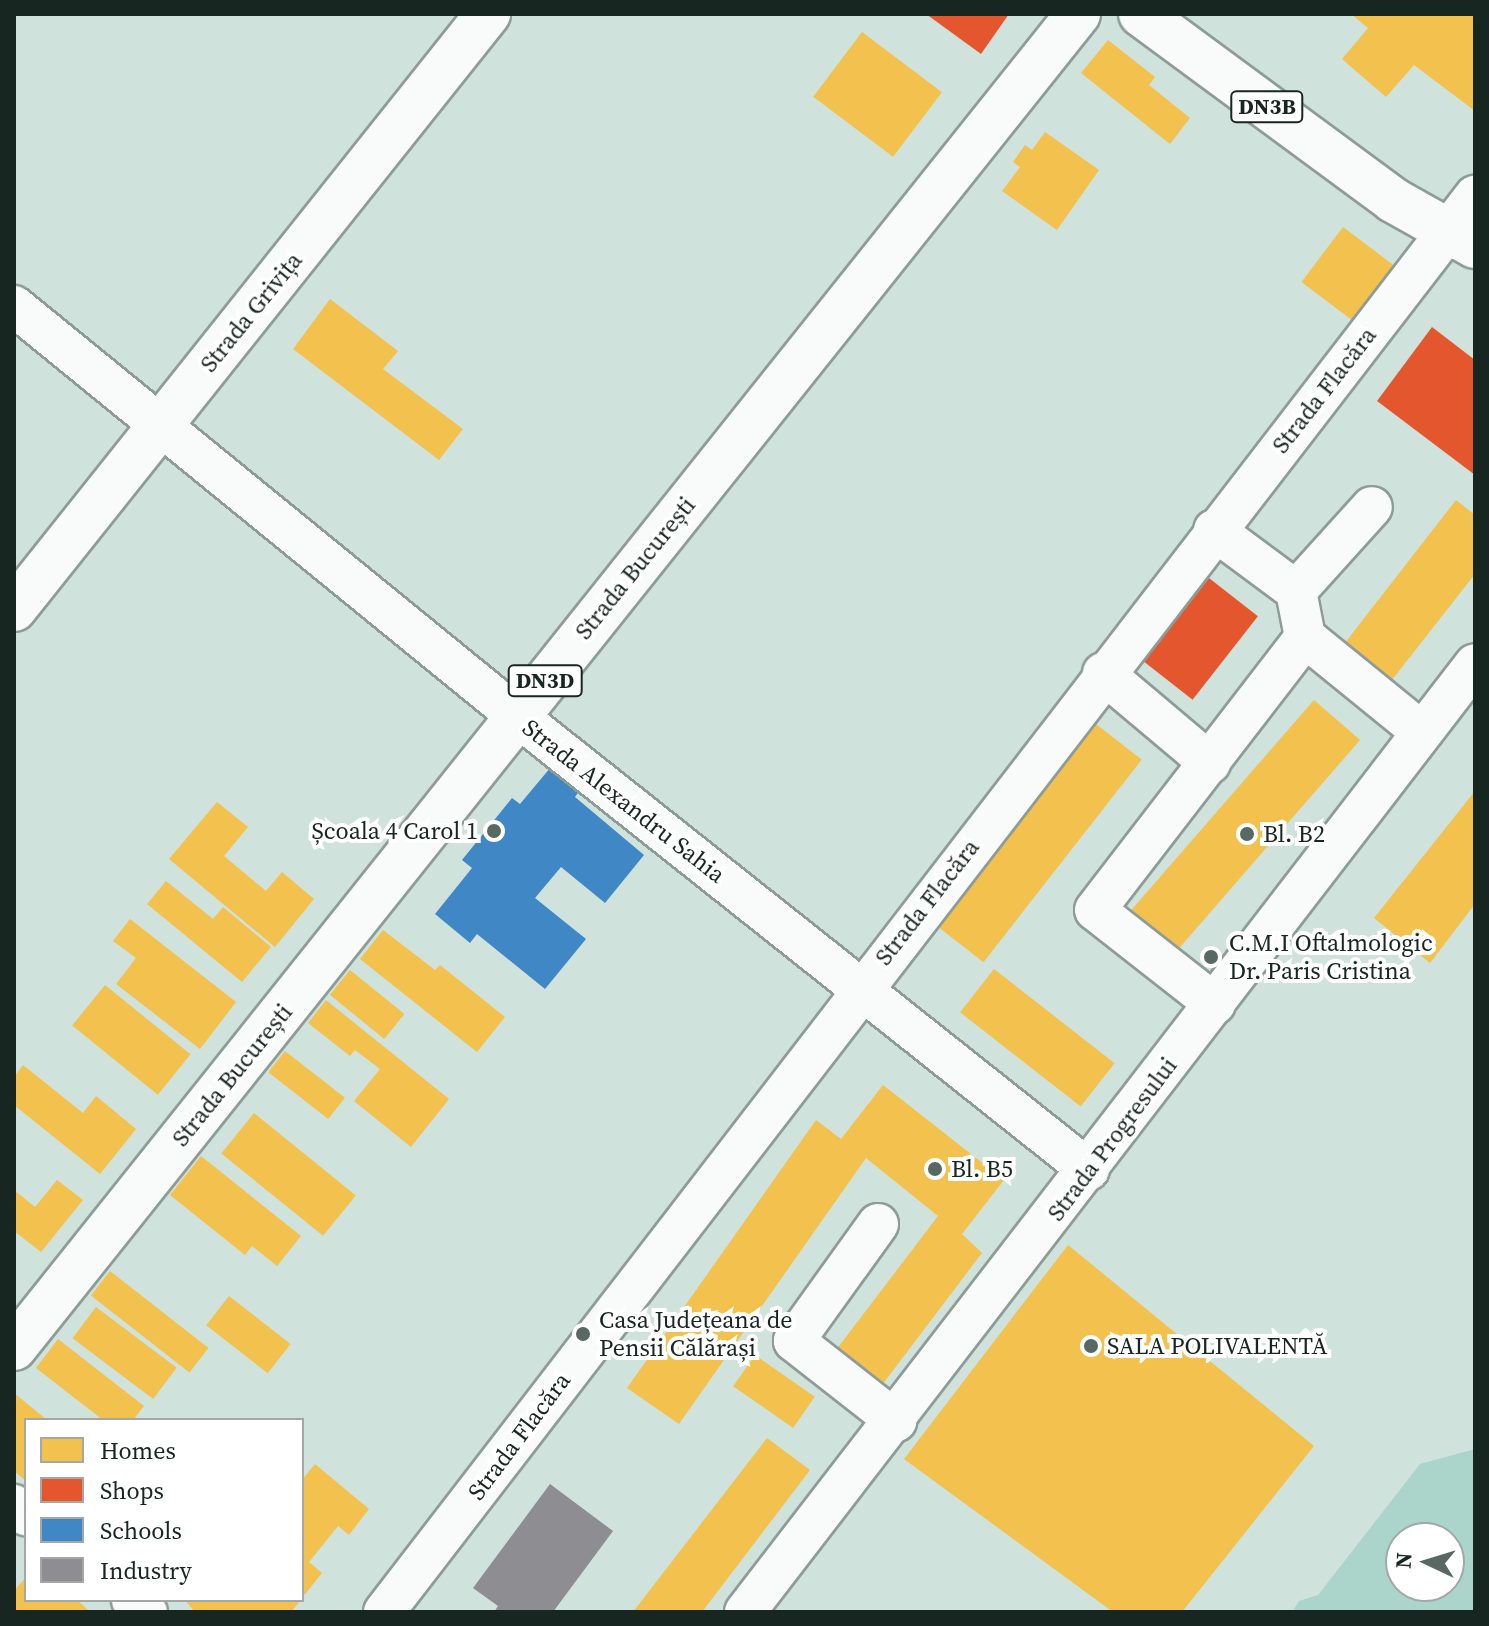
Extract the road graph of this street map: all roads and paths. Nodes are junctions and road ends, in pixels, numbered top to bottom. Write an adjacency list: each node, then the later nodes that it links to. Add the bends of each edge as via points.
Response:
1 (488, 14): 7 (main road, Strada Grivița)
2 (1078, 14): 15 (main road, Strada București / DN3D)
3 (1141, 14): 4 (main road, DN3B, via 1393,200)
4 (1459, 230): 5 (main road, DN3B); 9 (street, Strada Flacăra)
5 (1475, 280)
6 (14, 306): 7 (street, Strada Alexandru Sahia)
7 (160, 426): 11 (main road, Strada Grivița); 15 (street, Strada Alexandru Sahia)
8 (1372, 507): 10 (street)
9 (1214, 530): 10 (street); 14 (street, Strada Flacăra)
10 (1296, 591): 12 (street)
11 (14, 609)
12 (1305, 637): 16 (street); 17 (street)
13 (1475, 664): 16 (street, Strada Progresului)
14 (1103, 673): 17 (street); 18 (street, Strada Flacăra)
15 (517, 716): 18 (street, Strada Alexandru Sahia); 22 (main road, Strada București / DN3D)
16 (1422, 732): 19 (street, Strada Progresului)
17 (1210, 763): 19 (street, via 1095,910)
18 (861, 988): 20 (street, Strada Alexandru Sahia); 24 (street, Strada Flacăra)
19 (1215, 1004): 20 (street, Strada Progresului)
20 (1089, 1170): 23 (street, Strada Progresului)
21 (878, 1224): 23 (street, via 794,1341)
22 (14, 1348)
23 (896, 1421): 25 (street, Strada Progresului)
24 (384, 1612)
25 (745, 1612)

